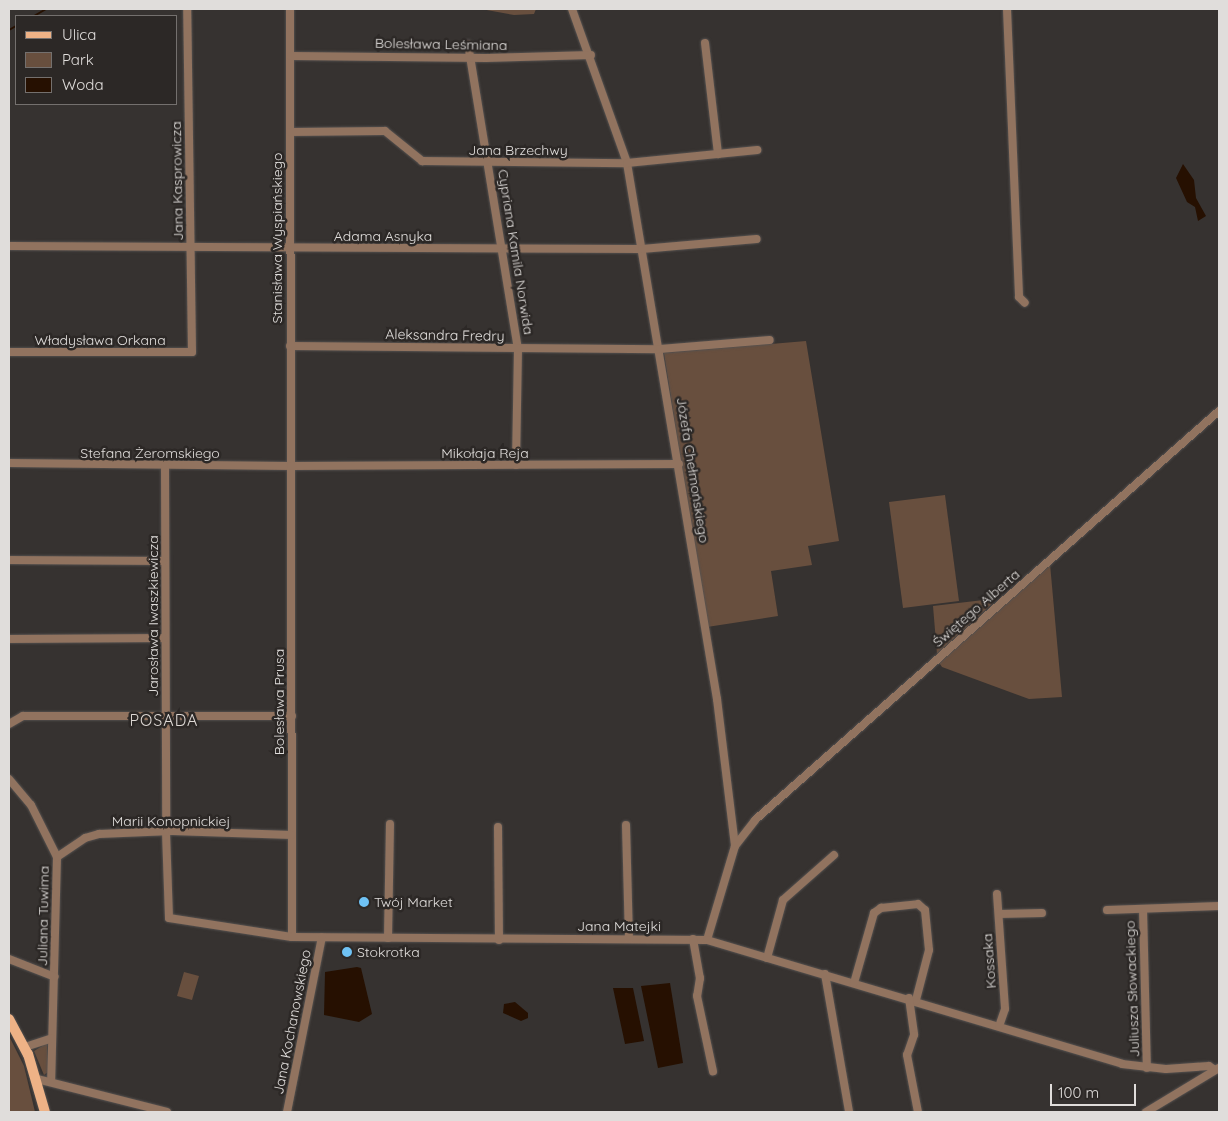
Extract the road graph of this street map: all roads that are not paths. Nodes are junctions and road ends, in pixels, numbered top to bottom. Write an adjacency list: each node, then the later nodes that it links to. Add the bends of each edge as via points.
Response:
1 (187, 9): 17 (street, Jana Kasprowicza)
2 (290, 9): 8 (street, Stanisława Wyspiańskiego)
3 (572, 9): 7 (street, Józefa Chełmońskiego)
4 (1007, 9): 21 (street, via 1018,297)
5 (706, 43): 12 (street)
6 (468, 44): 9 (street, Cypriana Kamila Norwida)
7 (591, 55): 9 (street, Bolesława Leśmiana); 14 (street, Józefa Chełmońskiego)
8 (291, 56): 9 (street, Bolesława Leśmiana); 10 (street, Stanisława Wyspiańskiego)
9 (470, 57): 13 (street, Cypriana Kamila Norwida)
10 (290, 132): 13 (street, Jana Brzechwy, via 385,131 422,162); 18 (street, Stanisława Wyspiańskiego)
11 (757, 150): 12 (street, Jana Brzechwy)
12 (718, 154): 14 (street, Jana Brzechwy)
13 (489, 162): 14 (street, Jana Brzechwy); 19 (street, Cypriana Kamila Norwida)
14 (627, 163): 20 (street, Józefa Chełmońskiego)
15 (757, 239): 20 (street, Adama Asnyka)
16 (9, 246): 17 (street, Adama Asnyka)
17 (191, 248): 18 (street, Adama Asnyka); 27 (street, Jana Kasprowicza)
18 (290, 248): 19 (street, Adama Asnyka); 23 (street, Stanisława Wyspiańskiego)
19 (504, 248): 20 (street, Adama Asnyka); 24 (street, Cypriana Kamila Norwida)
20 (642, 249): 25 (street, Józefa Chełmońskiego)
21 (1025, 303)
22 (770, 340): 25 (street, Aleksandra Fredry)
23 (290, 346): 24 (street, Aleksandra Fredry); 33 (street, Stanisława Wyspiańskiego)
24 (518, 349): 25 (street, Aleksandra Fredry); 31 (street, Cypriana Kamila Norwida)
25 (660, 349): 30 (street, Józefa Chełmońskiego)
26 (9, 352): 27 (street, Władysława Orkana)
27 (192, 352)
28 (1219, 412): 45 (street, Świętego Alberta)
29 (9, 463): 32 (street, Stefana Żeromskiego)
30 (679, 464): 31 (street, Mikołaja Reja); 42 (street, Józefa Chełmońskiego)
31 (516, 465): 33 (street, Mikołaja Reja)
32 (165, 466): 33 (street, Stefana Żeromskiego); 35 (street, Jarosława Iwaszkiewicza)
33 (291, 466): 39 (street, Bolesława Prusa)
34 (9, 560): 35 (street)
35 (165, 561): 36 (street, Jarosława Iwaszkiewicza)
36 (165, 638): 37 (street); 38 (street, Jarosława Iwaszkiewicza)
37 (9, 639)
38 (165, 715): 39 (street); 40 (street, via 23,716); 47 (street, Jarosława Iwaszkiewicza)
39 (292, 716): 48 (street, Bolesława Prusa)
40 (9, 724)
41 (9, 779): 51 (street, Juliana Tuwima, via 37,814)
42 (734, 820): 45 (street, via 741,826); 49 (street, Józefa Chełmońskiego)
43 (390, 824): 61 (street)
44 (626, 825): 62 (street)
45 (750, 825): 49 (street, Świętego Alberta)
46 (498, 828): 64 (street)
47 (166, 832): 48 (street, Marii Konopnickiej); 51 (street, Marii Konopnickiej, via 98,834 85,838); 58 (street, Jarosława Iwaszkiewicza)
48 (292, 835): 59 (street, Bolesława Prusa)
49 (735, 846): 65 (street, Józefa Chełmońskiego)
50 (834, 855): 66 (street, via 783,900)
51 (57, 857): 69 (street, Juliana Tuwima)
52 (998, 894): 57 (street, Kossaka)
53 (1219, 906): 54 (street)
54 (1143, 909): 55 (street); 77 (street, Juliusza Słowackiego)
55 (1107, 910)
56 (1042, 912): 57 (street)
57 (999, 914): 73 (street, Kossaka, via 1005,1009)
58 (168, 917): 59 (street, Jana Matejki)
59 (292, 937): 60 (street, Jana Matejki)
60 (322, 937): 61 (street, Jana Matejki); 84 (street, Jana Kochanowskiego)
61 (388, 938): 64 (street, Jana Matejki)
62 (629, 939): 63 (street, Jana Matejki); 64 (street, Jana Matejki)
63 (693, 939): 65 (street, Jana Matejki); 79 (street, via 700,978 698,996)
64 (499, 940)
65 (707, 940): 66 (street, Jana Matejki)
66 (767, 958): 68 (street, Jana Matejki)
67 (9, 959): 69 (street)
68 (825, 974): 70 (street, Jana Matejki); 85 (street)
69 (55, 977): 74 (street, Juliana Tuwima)
70 (854, 983): 71 (street, Jana Matejki); 71 (street, via 874,912 882,908 918,904 925,910 929,950)
71 (913, 999): 73 (street, Jana Matejki); 86 (street, via 914,1035 907,1055)
72 (9, 1019): 76 (main road)
73 (999, 1026): 75 (street, Jana Matejki)
74 (52, 1038): 76 (street); 81 (street, Juliana Tuwima)
75 (1057, 1045): 77 (street, Juliusza Słowackiego)
76 (25, 1047): 80 (main road)
77 (1147, 1068): 78 (street, Juliusza Słowackiego, via 1209,1066)
78 (1217, 1069): 87 (street, Juliusza Słowackiego)
79 (713, 1071)
80 (37, 1079): 81 (street); 82 (main road)
81 (51, 1082): 83 (street)
82 (45, 1112)
83 (167, 1112)
84 (287, 1112)
85 (849, 1112)
86 (918, 1112)
87 (1146, 1112)

